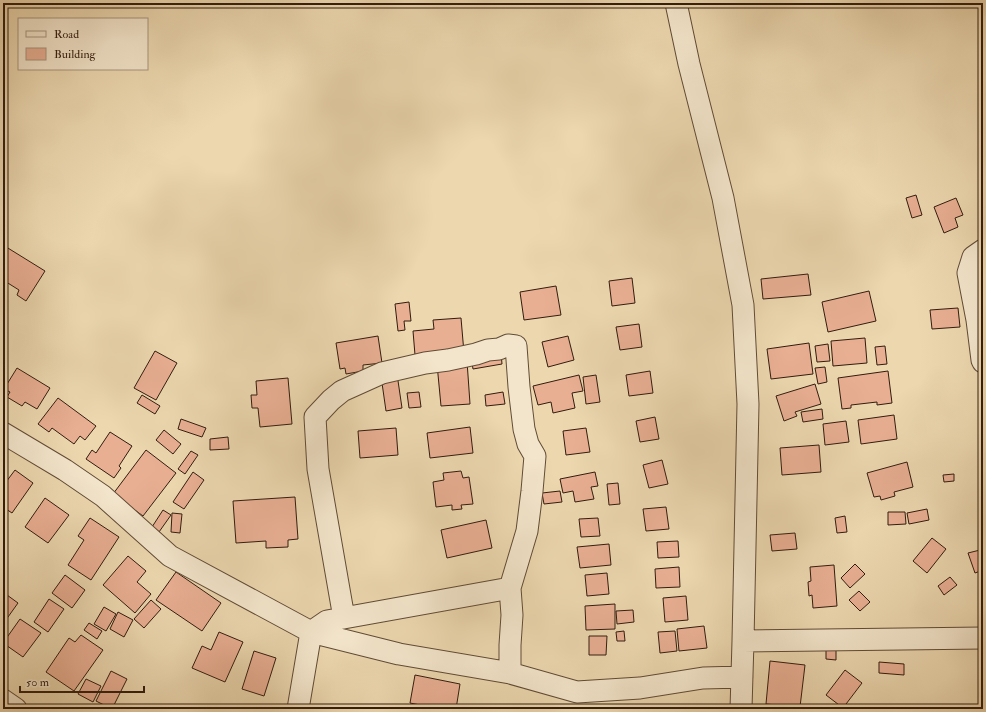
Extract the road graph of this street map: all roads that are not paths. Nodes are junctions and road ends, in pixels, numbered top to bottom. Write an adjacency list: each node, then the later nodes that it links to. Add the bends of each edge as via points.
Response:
1 (676, 3): 9 (street, via 722,198 743,305 748,404)
2 (983, 250): 3 (street, via 973,257 968,273)
3 (983, 362)
4 (3, 433): 7 (street, via 103,496 170,556)
5 (510, 588): 6 (street); 6 (street, via 527,531 535,456 524,429 516,346 508,345 469,356 425,362 382,373 342,391 315,417 318,469); 10 (street)
6 (344, 618): 7 (street, via 327,621)
7 (311, 632): 10 (street, via 399,654); 14 (street)
8 (983, 638): 9 (street)
9 (743, 641): 11 (street)
10 (510, 673): 11 (street, via 577,692 640,688 703,678)
11 (742, 676): 15 (street)
12 (3, 700): 13 (street)
13 (16, 709)
14 (298, 709)
15 (741, 709)

